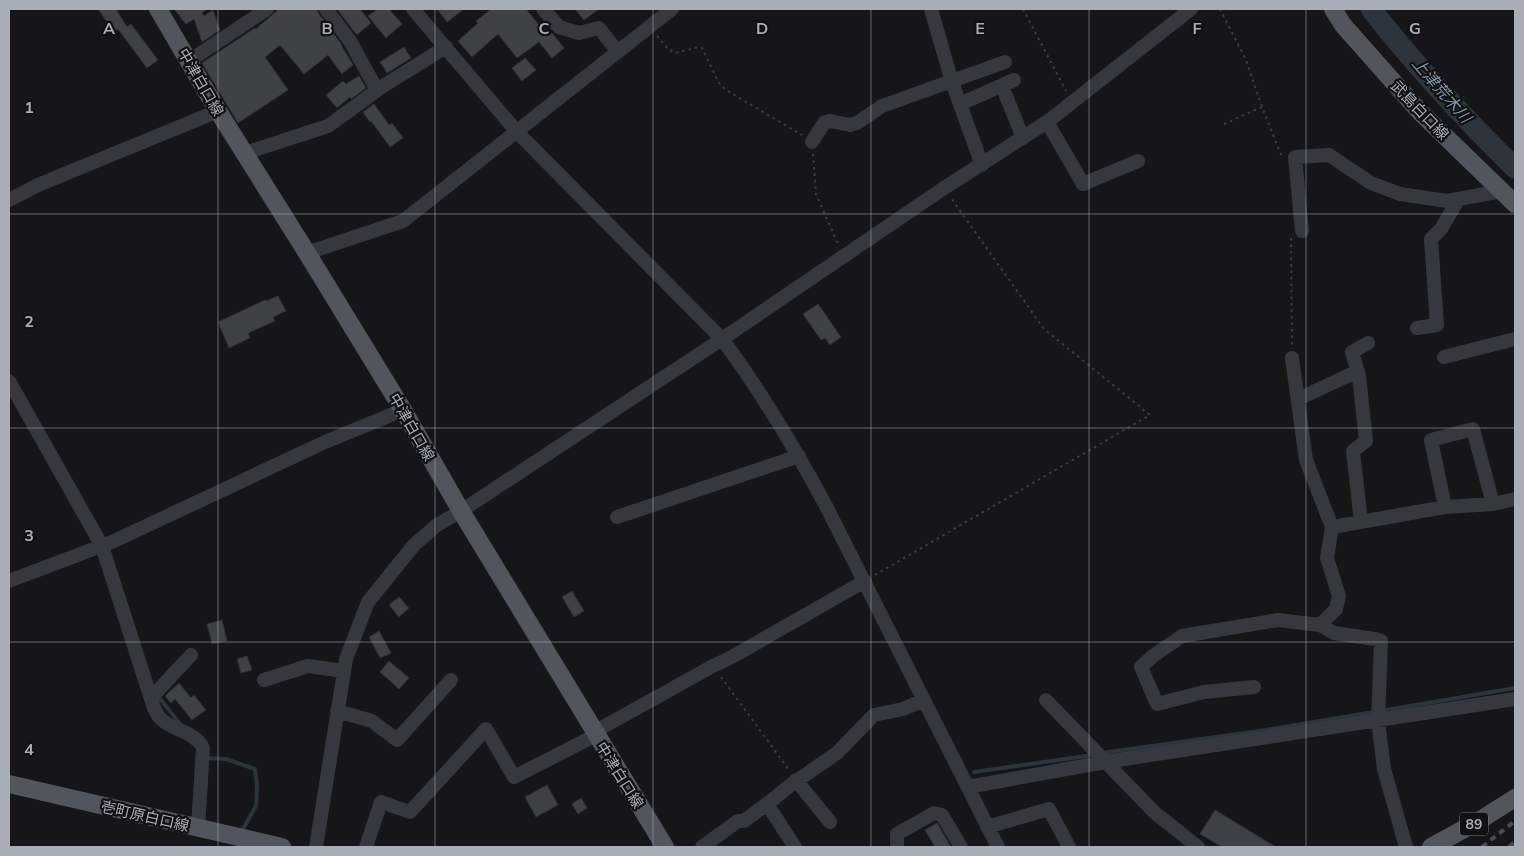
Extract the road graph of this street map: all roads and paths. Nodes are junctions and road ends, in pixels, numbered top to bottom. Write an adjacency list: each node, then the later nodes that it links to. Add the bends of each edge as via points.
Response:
1 (158, 9): 15 (main road, 中津白口線)
2 (267, 9): 15 (street)
3 (326, 9): 18 (street, via 350,41)
4 (413, 9): 13 (street)
5 (543, 9): 14 (street, via 559,27 579,33 599,28)
6 (672, 9): 12 (street)
7 (931, 9): 17 (street)
8 (1023, 9): 19 (path)
9 (1191, 9): 19 (street)
10 (1220, 9): 21 (path, via 1246,60)
11 (1333, 9): 33 (main road, 武島白口線, via 1343,25 1420,112)
12 (649, 26): 14 (street); 27 (path, via 675,54 702,48 719,83 726,90)
13 (446, 47): 18 (street); 25 (street)
14 (618, 51): 25 (street)
15 (189, 61): 22 (main road, 中津白口線)
16 (1005, 62): 17 (street)
17 (952, 82): 20 (street); 27 (street, via 882,106 857,123 824,123)
18 (377, 90): 28 (street, via 328,126)
19 (1072, 101): 23 (street)
20 (960, 104): 26 (street, via 1008,83); 31 (street)
21 (1262, 107): 24 (path); 29 (path, via 1282,159)
22 (218, 112): 28 (main road, 中津白口線); 34 (street, via 38,185)
23 (1047, 122): 26 (street); 30 (street, via 1083,184)
24 (1224, 124)
25 (517, 132): 38 (street, via 403,221); 41 (street)
26 (1023, 138): 31 (street)
27 (812, 142): 39 (path, via 816,194)
28 (245, 153): 38 (main road, 中津白口線)
29 (1295, 157): 35 (street, via 1329,155 1371,183 1400,194); 37 (street)
30 (1138, 161)
31 (982, 165): 32 (street)
32 (944, 188): 39 (street); 60 (path, via 1044,329 1150,415)
33 (1502, 191): 35 (street); 36 (main road, 武島白口線)
34 (9, 200)
35 (1458, 200): 40 (street, via 1441,229 1430,238 1437,325)
36 (1515, 204)
37 (1296, 232): 45 (path)
38 (308, 253): 49 (main road, 中津白口線)
39 (844, 257): 41 (street)
40 (1417, 328)
41 (722, 339): 50 (street); 54 (street)
42 (1515, 339): 44 (street)
43 (1368, 343): 46 (street, via 1352,352)
44 (1444, 357)
45 (1292, 358): 48 (street)
46 (1358, 371): 48 (street); 56 (street, via 1366,441 1353,451)
47 (9, 381): 58 (street)
48 (1298, 399): 57 (street, via 1306,460)
49 (403, 410): 54 (main road, 中津白口線); 58 (street, via 325,442)
50 (799, 456): 55 (street); 60 (street)
51 (1515, 499): 52 (street)
52 (1493, 504): 53 (street); 53 (street, via 1473,429 1431,440)
53 (1445, 507): 56 (street)
54 (461, 511): 64 (street, via 414,544 368,602); 74 (main road, 中津白口線)
55 (617, 517)
56 (1361, 522): 57 (street)
57 (1332, 527): 61 (street, via 1327,558 1339,596 1336,609)
58 (102, 546): 59 (street); 68 (street)
59 (9, 581)
60 (864, 581): 63 (street); 70 (street)
61 (1320, 626): 67 (street, via 1278,620 1182,636 1152,656 1141,668 1157,704 1204,692); 73 (street, via 1334,633 1381,641)
62 (191, 655): 68 (street)
63 (713, 666): 74 (street); 76 (path)
64 (344, 671): 65 (street, via 308,666); 72 (street)
65 (264, 680)
66 (450, 680): 72 (street, via 397,740 372,721)
67 (1254, 687)
68 (151, 698): 83 (street, via 160,718 196,739 203,748)
69 (1515, 699): 73 (street)
70 (924, 700): 76 (street, via 903,709 874,715 837,753); 78 (street)
71 (1046, 700): 75 (street)
72 (337, 711): 85 (street)
73 (1378, 720): 75 (street); 95 (street, via 1384,769)
74 (595, 733): 86 (street, via 514,777 486,729 410,812 381,802); 87 (main road, 中津白口線)
75 (1105, 762): 78 (street); 94 (street, via 1154,812)
76 (793, 783): 80 (street); 81 (street)
77 (9, 784): 83 (main road, 壱町原白口線)
78 (968, 787): 82 (street)
79 (1515, 798): 96 (main road, 89)
80 (767, 804): 88 (street); 89 (street)
81 (830, 822)
82 (988, 827): 92 (street); 93 (street, via 1049,809)
83 (198, 828): 84 (main road, 壱町原白口線)
84 (282, 847)
85 (316, 847)
86 (366, 847)
87 (665, 847)
88 (702, 847)
89 (795, 847)
90 (897, 847): 91 (street, via 897,834 934,813 942,815)
91 (961, 847)
92 (998, 847)
93 (1069, 847)
94 (1198, 847)
95 (1406, 847)
96 (1430, 847)

